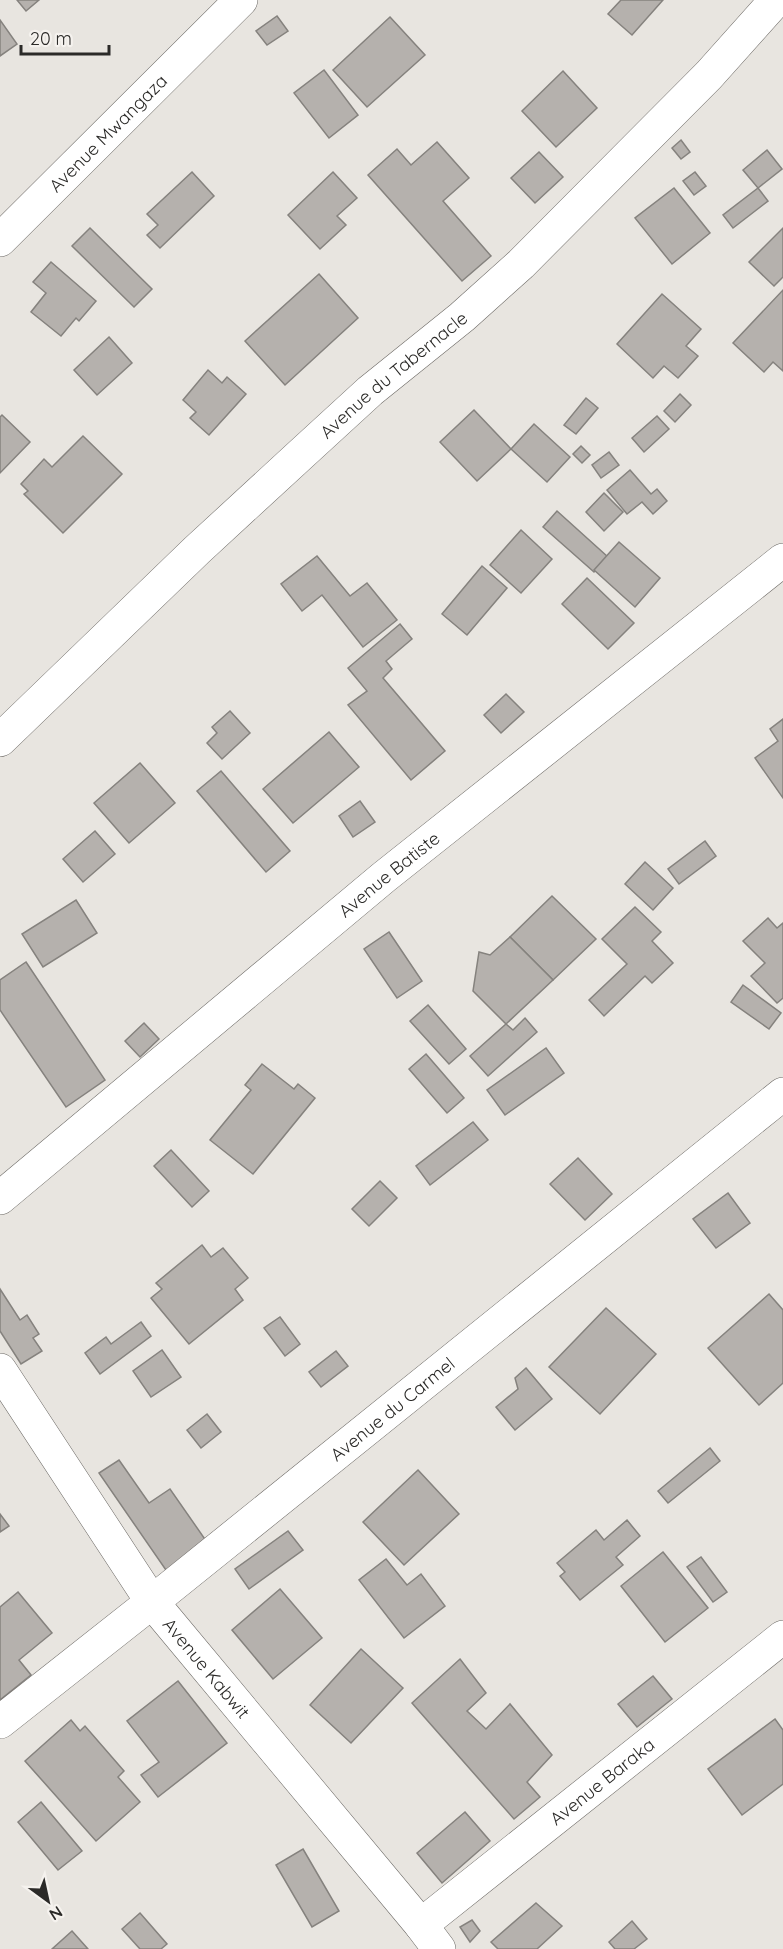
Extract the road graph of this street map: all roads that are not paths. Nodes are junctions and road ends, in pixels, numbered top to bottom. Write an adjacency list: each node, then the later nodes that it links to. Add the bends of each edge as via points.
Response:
1 (241, 0): 3 (street, Avenue Mwangaza)
2 (776, 0): 5 (street, Avenue du Tabernacle, via 709,75 521,264 290,464)
3 (0, 240)
4 (783, 560): 7 (street, Avenue Batiste, via 384,877)
5 (0, 740)
6 (783, 1094): 9 (street, Avenue du Carmel)
7 (0, 1198)
8 (0, 1370): 9 (street, Avenue Kabwit)
9 (152, 1602): 11 (street, Avenue du Carmel); 12 (street, Avenue Kabwit)
10 (783, 1637): 12 (street, Avenue Baraka)
11 (0, 1722)
12 (430, 1937)

